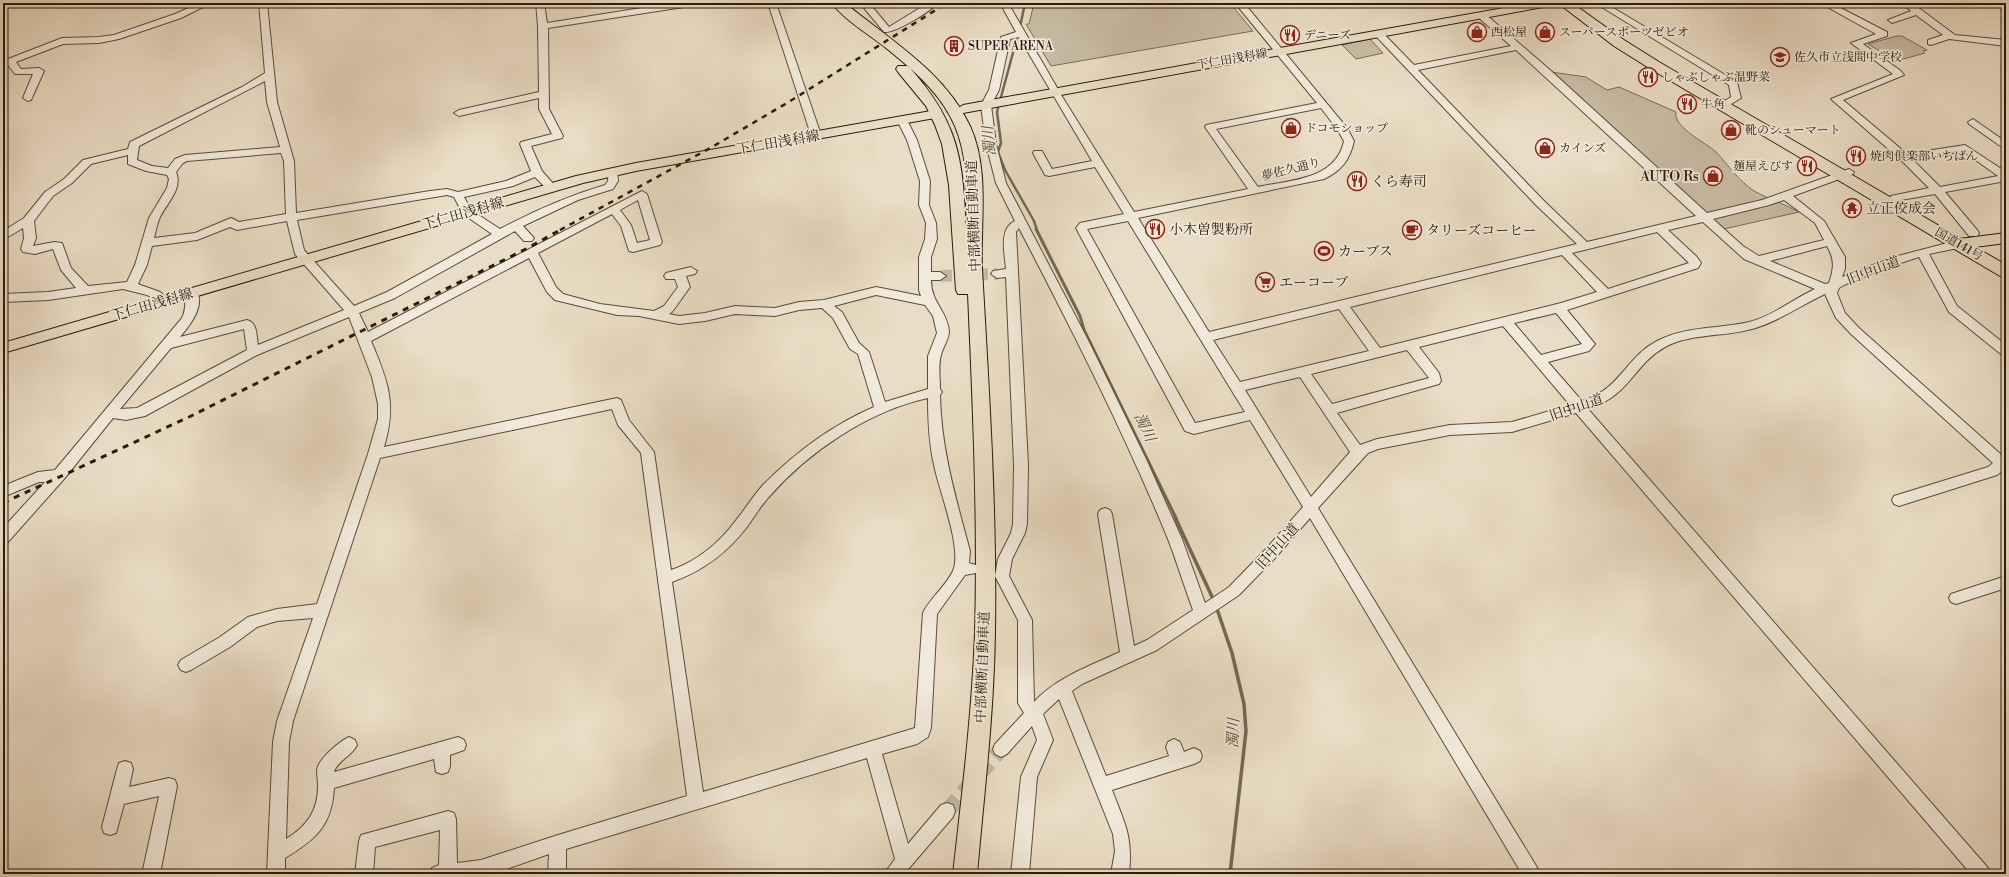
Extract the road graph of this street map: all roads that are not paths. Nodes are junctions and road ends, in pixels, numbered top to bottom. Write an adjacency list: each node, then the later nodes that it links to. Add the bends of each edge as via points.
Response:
1 (208, 3): 29 (street, via 116,37 62,41)
2 (264, 3): 31 (street)
3 (540, 3): 21 (street)
4 (690, 3): 21 (street)
5 (772, 3): 43 (street)
6 (831, 3): 123 (highway, 中部横断自動車道, via 914,80 934,106 946,132 956,176 965,299)
7 (838, 3): 123 (highway, 中部横断自動車道, via 927,76 958,116 969,142 975,174 974,233)
8 (864, 3): 9 (street, via 887,30)
9 (934, 3)
10 (1004, 3): 23 (street)
11 (1239, 3): 28 (street, 夢佐久通り)
12 (1549, 3): 19 (main road, 下仁田浅科線)
13 (1564, 3): 53 (highway, 国道141号, via 1643,58)
14 (1574, 3): 35 (highway, 国道141号, via 1639,49)
15 (1599, 3): 35 (street, via 1734,84 1736,98)
16 (1824, 3): 48 (street, via 1884,34 1856,42 1899,76 1836,99)
17 (1906, 3): 18 (street)
18 (1916, 12): 20 (street); 24 (street)
19 (1481, 15): 22 (main road, 下仁田浅科線); 27 (street)
20 (1892, 20)
21 (543, 26): 33 (street)
22 (1378, 33): 28 (main road, 下仁田浅科線); 30 (street)
23 (1023, 35): 32 (street); 36 (street, via 1006,37)
24 (1949, 36): 25 (street); 26 (street)
25 (1931, 42)
26 (2006, 43)
27 (1518, 47): 30 (street); 65 (street)
28 (1280, 51): 32 (main road, 下仁田浅科線); 37 (street, 夢佐久通り)
29 (7, 62): 34 (street, via 18,72 39,71)
30 (1412, 68): 77 (street, via 1540,203)
31 (270, 74): 45 (street, via 272,102); 46 (street, via 245,89 137,141)
32 (1054, 92): 36 (main road, 下仁田浅科線); 49 (street)
33 (544, 94): 39 (street); 52 (street, via 544,109 558,136 525,144)
34 (28, 98)
35 (1728, 102): 53 (highway, 国道141号)
36 (989, 104): 38 (main road, 下仁田浅科線); 67 (street, via 991,144 1000,183)
37 (1323, 105): 57 (street, 夢佐久通り, via 1342,128 1348,141 1345,157 1341,162 1330,172 1313,179); 57 (street, via 1210,127)
38 (962, 109)
39 (459, 113)
40 (931, 115): 41 (main road, 下仁田浅科線)
41 (902, 120): 43 (main road, 下仁田浅科線); 88 (street, via 912,140 925,181 924,206 931,223 931,239 925,256)
42 (1973, 122): 44 (street)
43 (816, 135): 50 (main road, 下仁田浅科線)
44 (2006, 147)
45 (285, 149): 51 (street, via 185,158 179,161); 63 (street, via 289,161)
46 (132, 151): 51 (street, via 132,160 136,164); 66 (street, via 87,162 68,181 49,194)
47 (1039, 153): 49 (street, via 1049,173)
48 (1905, 158): 54 (street, via 1965,148); 56 (street)
49 (1100, 163): 64 (street)
50 (612, 171): 55 (main road, 下仁田浅科線); 68 (street, via 613,181 609,187 554,206)
51 (171, 172): 76 (street, via 174,179 172,188 154,218)
52 (537, 172): 55 (street); 58 (street, via 509,184)
53 (1845, 173): 59 (street); 60 (highway, 国道141号); 74 (highway, 国道141号)
54 (2006, 178): 56 (street)
55 (551, 187): 62 (main road, 下仁田浅科線)
56 (1937, 190): 60 (street); 74 (street)
57 (1254, 191): 64 (street, 夢佐久通り)
58 (458, 195): 62 (street); 63 (street, via 447,192)
59 (1787, 197): 65 (street); 75 (street, via 1819,221)
60 (1895, 198): 74 (highway, 国道141号)
61 (614, 209): 61 (street, via 642,194 656,242 633,248 626,226); 78 (street)
62 (467, 212): 70 (street); 81 (main road, 下仁田浅科線)
63 (291, 216): 76 (street, via 237,226 231,222 198,236); 81 (street, via 295,242)
64 (1132, 216): 104 (street); 120 (street, 夢佐久通り, via 1081,228 1187,423 1194,429)
65 (1705, 218): 69 (street); 82 (street, via 1739,249)
66 (28, 221): 71 (street); 92 (street, via 28,249 58,246 59,256 68,275)
67 (1021, 222): 87 (street, via 1010,229); 135 (street, via 1146,472)
68 (516, 224): 70 (street); 72 (street)
69 (1660, 229): 77 (street); 94 (street, via 1693,260 1694,265)
70 (499, 234): 101 (street, via 426,277)
71 (3, 236)
72 (528, 238)
73 (2006, 238): 74 (main road, 旧中山道)
74 (1967, 240): 80 (street, 旧中山道); 83 (highway, 国道141号); 85 (highway, 国道141号)
75 (1830, 242): 82 (street); 91 (street, via 1840,263 1837,277)
76 (147, 243): 90 (street, via 141,265)
77 (1586, 247): 79 (street)
78 (532, 252): 102 (street, via 551,289 559,297 617,311); 105 (street)
79 (1564, 252): 94 (street); 99 (street)
80 (1922, 252): 91 (street, 旧中山道, via 1862,272); 110 (street, via 1953,308)
81 (305, 259): 93 (main road, 下仁田浅科線); 101 (street)
82 (1759, 260): 91 (street)
83 (2006, 263)
84 (691, 271): 102 (street, via 674,275 684,287 668,309)
85 (2006, 272)
86 (997, 274): 87 (street)
87 (1012, 274): 139 (street, via 1021,465 1020,524 999,569 1025,620 1026,703)
88 (925, 276): 89 (street); 97 (street, via 925,290)
89 (940, 276)
90 (131, 286): 92 (street); 96 (street, via 158,295)
91 (1829, 288): 116 (street, 旧中山道, via 1763,322 1661,344 1643,358 1612,393); 124 (street, via 1834,303 1847,323)
92 (84, 289): 95 (street, via 38,297)
93 (192, 292): 96 (main road, 下仁田浅科線); 106 (street, via 191,313)
94 (1605, 293): 100 (street)
95 (3, 298)
96 (164, 300): 108 (main road, 下仁田浅科線)
97 (929, 302): 98 (street, via 876,291); 115 (street, via 939,315 943,333 934,356)
98 (824, 304): 102 (street, via 764,312 735,310 691,320); 117 (street, via 838,315 854,346 864,352)
99 (1342, 305): 104 (street); 111 (street)
100 (1559, 308): 103 (street); 112 (street, via 1590,344 1585,348)
101 (352, 311): 105 (street); 109 (street)
102 (656, 315)
103 (1505, 321): 107 (street); 112 (street)
104 (1206, 337): 114 (street)
105 (364, 339): 122 (street, via 385,405 384,422)
106 (168, 344): 109 (street, via 247,324); 119 (street)
107 (1410, 345): 111 (street); 118 (street, via 1435,376 1435,381)
108 (3, 348)
109 (253, 352): 119 (street, via 140,412 126,415)
110 (2006, 352)
111 (1377, 353): 113 (street)
112 (1538, 360): 116 (street)
113 (1303, 372): 114 (street); 118 (street)
114 (1236, 388): 120 (street)
115 (936, 392): 117 (street, via 913,396); 144 (street, via 934,420 940,464 966,569 935,603 930,613 922,732 911,739)
116 (1579, 408): 121 (street, 旧中山道, via 1512,426 1450,430 1420,435 1370,446); 167 (street)
117 (882, 409): 131 (street, via 814,448 769,488 737,529 706,561 688,572)
118 (1329, 410): 121 (street)
119 (109, 413): 125 (street)
120 (1252, 414): 128 (street)
121 (1358, 453): 128 (street, 旧中山道)
122 (375, 454): 131 (street, via 617,403 623,422 647,452); 134 (street)
123 (982, 460): 163 (highway, 中部横断自動車道, via 985,632 977,763)
124 (2005, 465): 127 (street)
125 (59, 475): 126 (street, via 38,478); 130 (street)
126 (3, 492)
127 (1898, 500)
128 (1311, 508): 135 (street, 旧中山道, via 1243,584); 166 (street)
129 (1105, 514): 136 (street)
130 (3, 538)
131 (666, 578): 151 (street)
132 (2001, 579): 133 (street)
133 (1956, 598)
134 (323, 610): 137 (street, via 277,615 253,622); 155 (street, via 285,721 281,742)
135 (1202, 613): 136 (street)
136 (1128, 657): 138 (street)
137 (186, 665)
138 (1063, 688): 139 (street, via 1050,696); 149 (street)
139 (1033, 713): 142 (street); 164 (street, via 1044,740 1029,777)
140 (349, 745): 148 (street, via 326,769)
141 (458, 745): 143 (street)
142 (1001, 749)
143 (442, 750): 146 (street); 148 (street)
144 (874, 750): 151 (street); 156 (street)
145 (1182, 755): 149 (street)
146 (442, 766)
147 (125, 769): 150 (street)
148 (328, 782): 155 (street, via 320,816 309,832)
149 (1101, 785): 165 (street, via 1121,834 1123,851)
150 (118, 797): 153 (street); 158 (street, via 169,786)
151 (696, 801): 154 (street)
152 (947, 811): 156 (street)
153 (110, 827)
154 (558, 843): 157 (street, via 481,869); 161 (street)
155 (276, 854): 159 (street)
156 (904, 861): 162 (street)
157 (443, 873): 160 (street, via 448,819 367,841)
158 (151, 874)
159 (276, 874)
160 (364, 874)
161 (557, 874)
162 (893, 874)
163 (966, 874)
164 (1020, 874)
165 (1120, 874)
166 (1532, 874)
167 (1982, 874)

